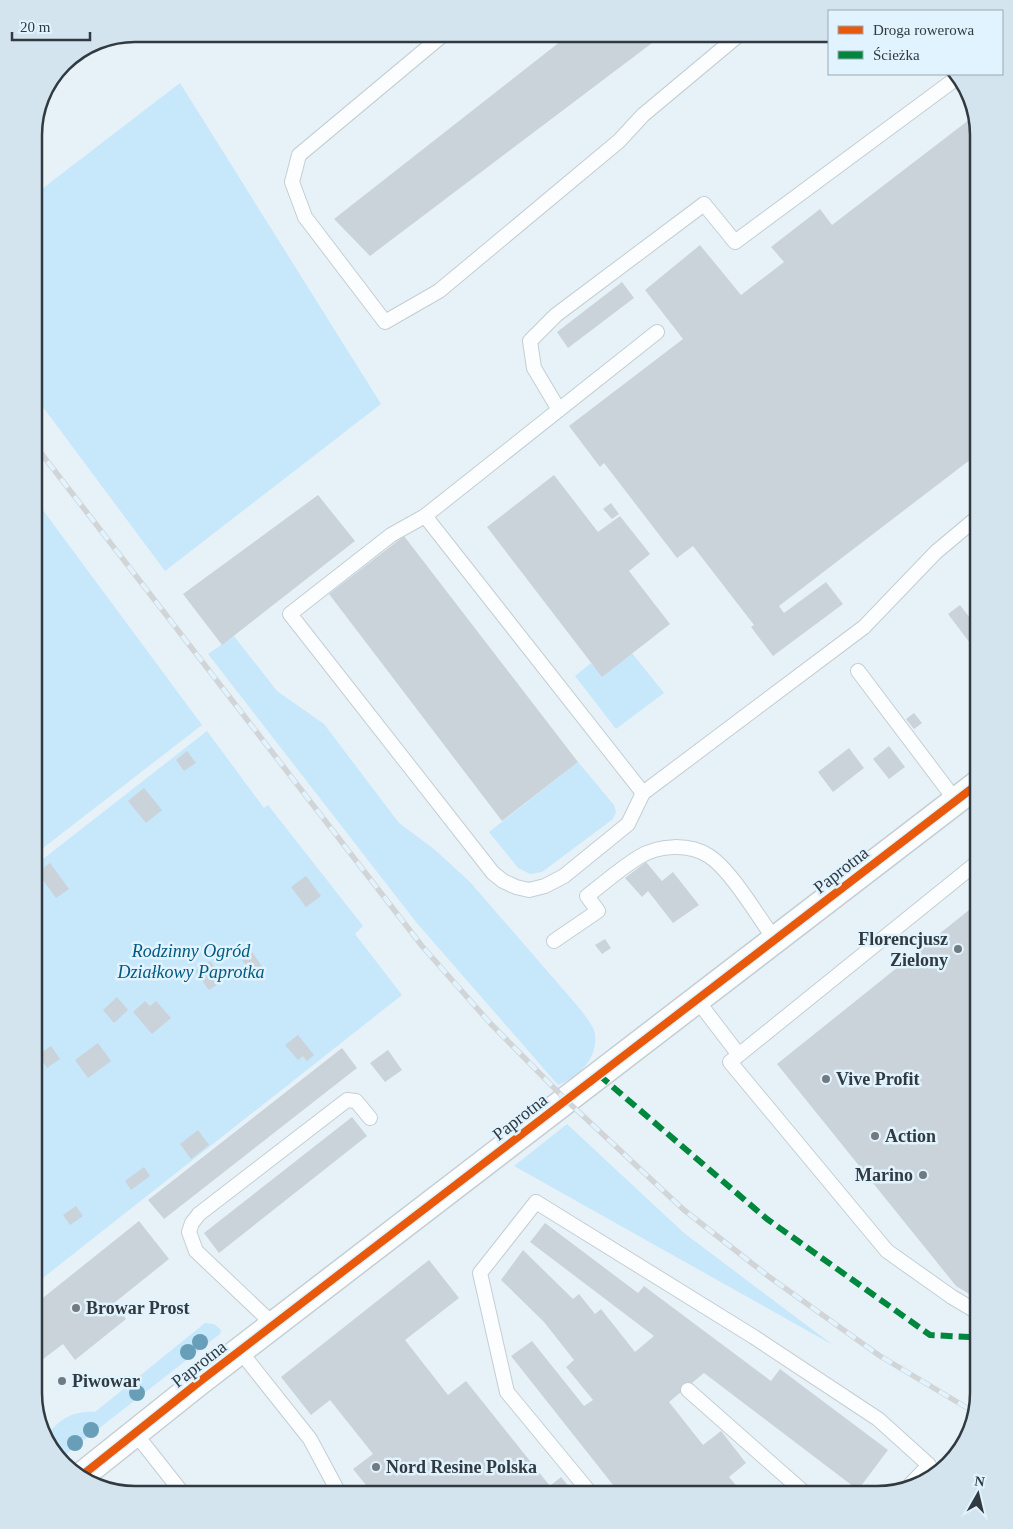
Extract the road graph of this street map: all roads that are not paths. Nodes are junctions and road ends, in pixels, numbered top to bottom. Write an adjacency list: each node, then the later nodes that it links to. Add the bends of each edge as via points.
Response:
1 (434, 42): 2 (lane, via 298,155 292,182 305,217 386,322 439,291 619,141 643,115)
2 (729, 43)
3 (952, 81): 5 (lane, via 735,242 704,204 556,315 530,341 534,368)
4 (657, 332): 5 (lane)
5 (559, 410): 6 (lane)
6 (425, 516): 10 (lane); 10 (lane, via 390,535 290,614 463,836 503,882 529,890 564,876 628,824)
7 (970, 524): 10 (lane, via 936,552 864,627)
8 (858, 671): 11 (lane)
9 (970, 790): 11 (street, Paprotna)
10 (643, 793)
11 (956, 801): 13 (street, Paprotna)
12 (970, 868): 16 (lane)
13 (775, 940): 14 (lane, via 727,874 708,856 681,847 656,849 640,856 587,896 598,911); 15 (street, Paprotna)
14 (554, 941)
15 (697, 1000): 16 (lane); 19 (street, Paprotna)
16 (739, 1055): 18 (lane, via 730,1062 888,1251)
17 (370, 1118): 19 (lane, via 356,1102 347,1100 199,1214 192,1223 189,1232 196,1251)
18 (970, 1308)
19 (274, 1325): 20 (street, Paprotna)
20 (240, 1350): 22 (street, Paprotna); 26 (lane, via 310,1439)
21 (688, 1390): 28 (lane)
22 (135, 1433): 23 (street, Paprotna); 25 (lane)
23 (86, 1472)
24 (918, 1477): 27 (lane, via 929,1465 878,1419 754,1337 536,1202 480,1273 507,1392)
25 (177, 1486)
26 (335, 1486)
27 (585, 1486)
28 (797, 1486)

